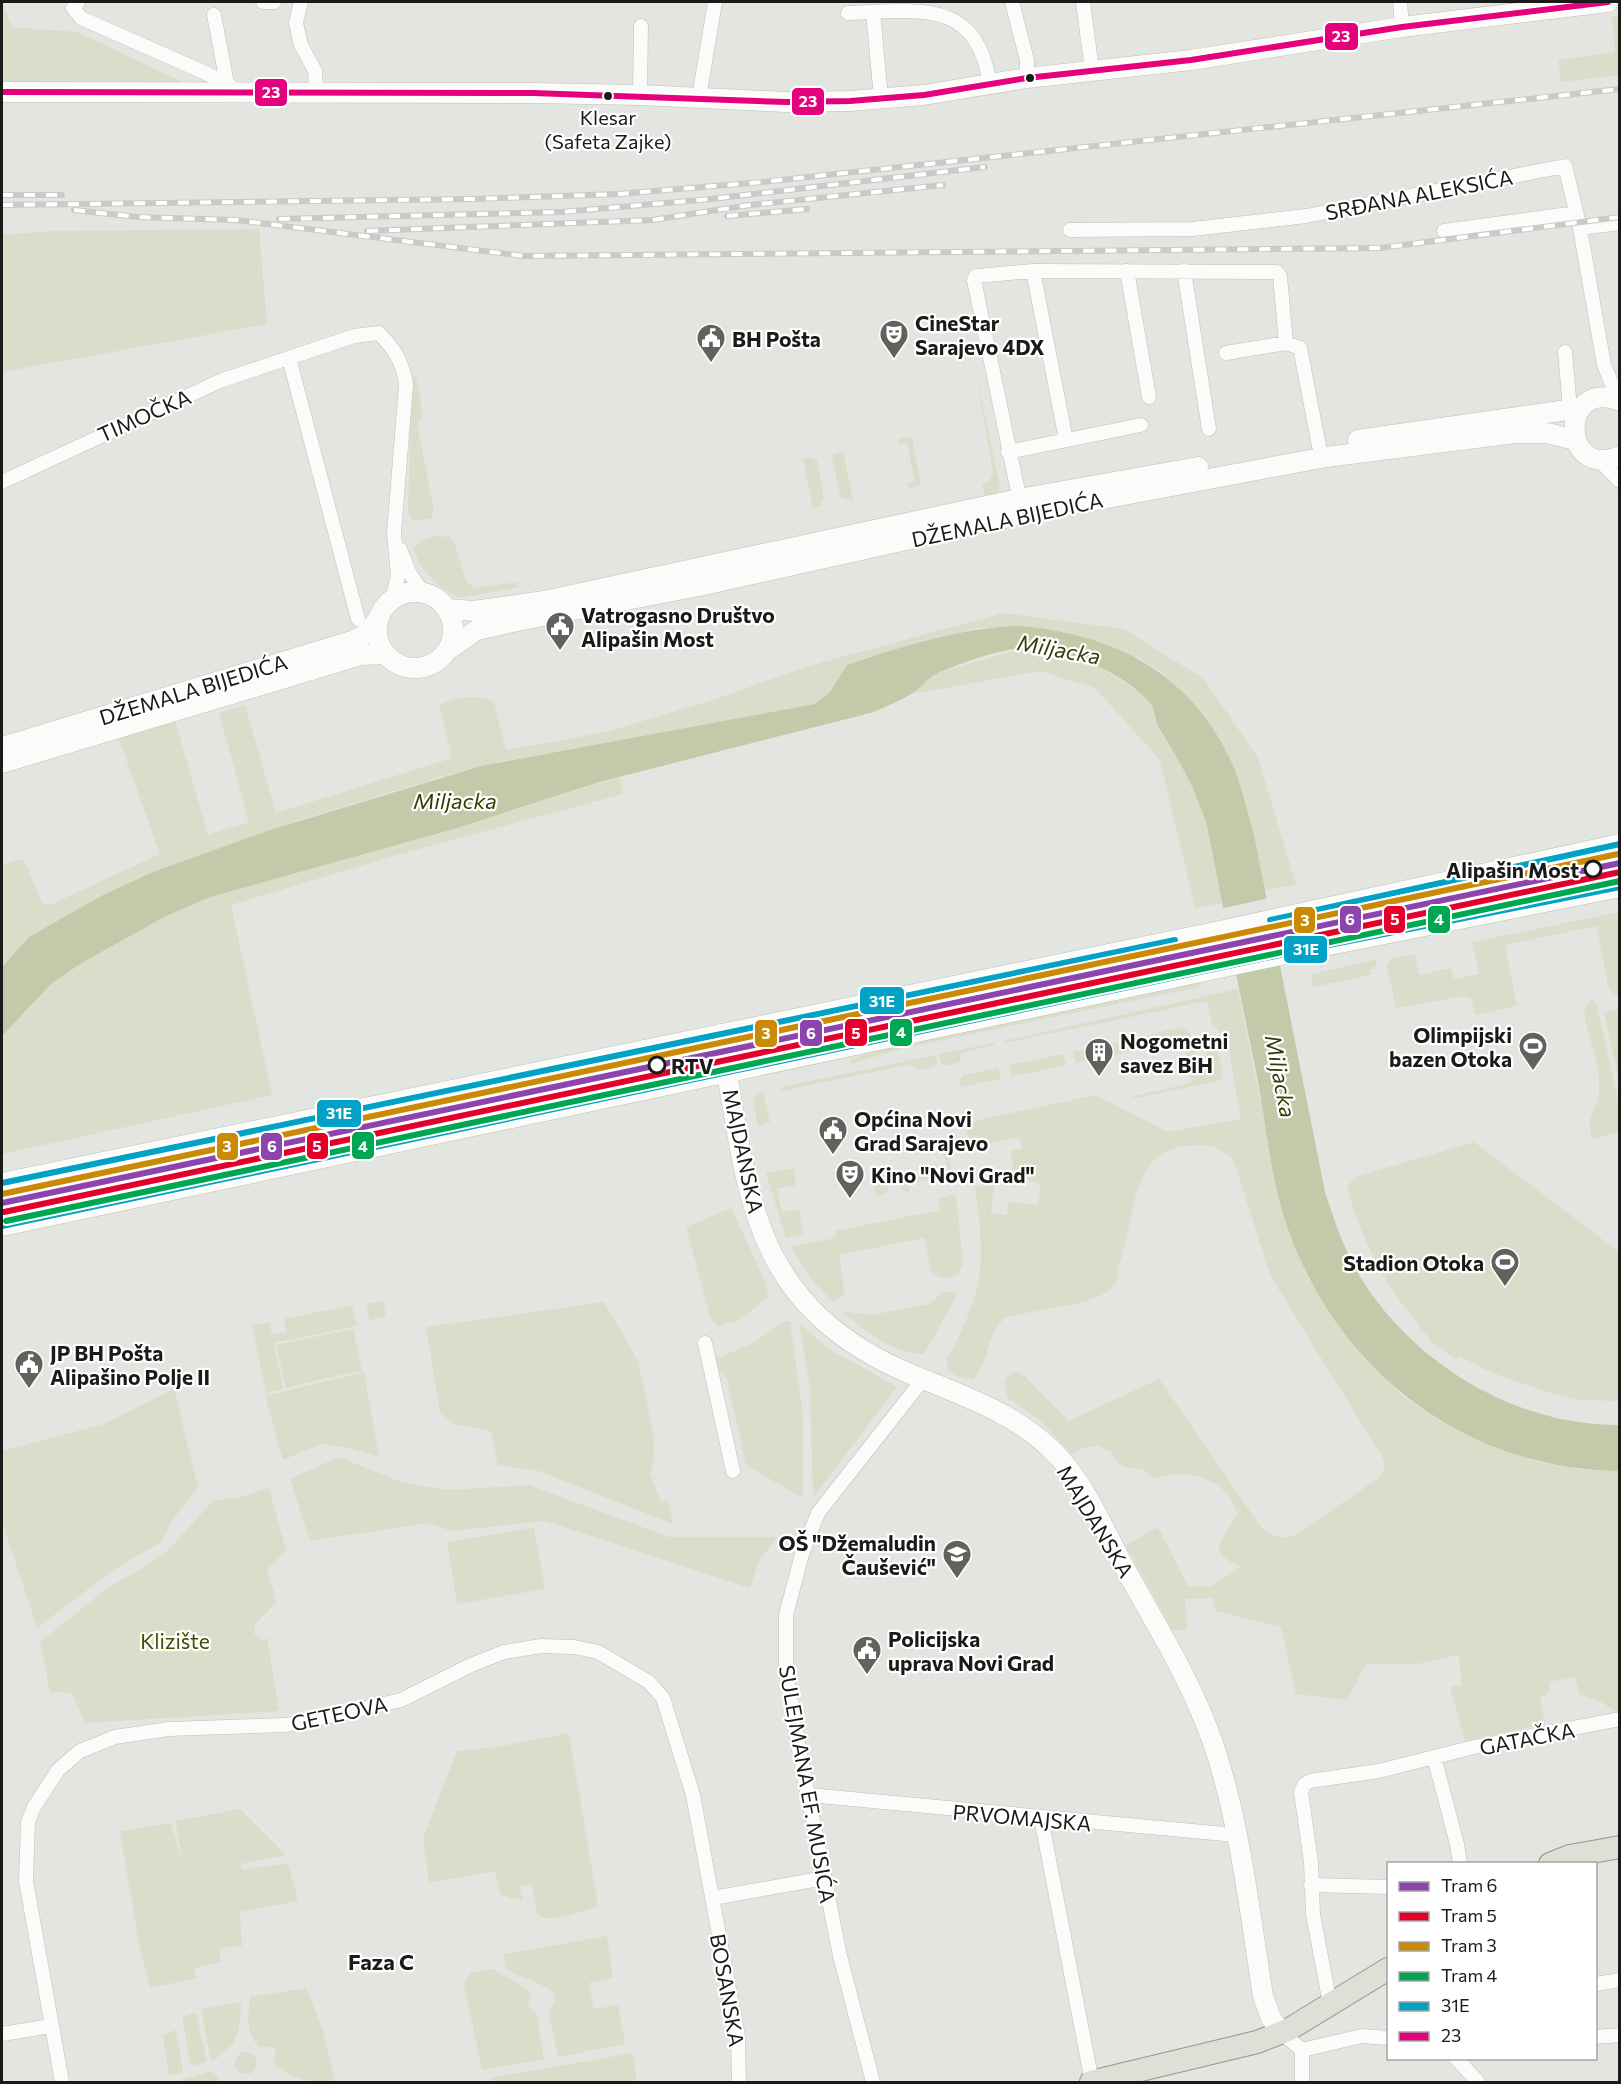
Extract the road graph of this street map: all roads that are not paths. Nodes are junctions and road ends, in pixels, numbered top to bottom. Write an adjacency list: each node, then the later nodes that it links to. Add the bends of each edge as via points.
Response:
1 (78, 2): 17 (street, via 73,8 81,18)
2 (301, 2): 19 (street, via 296,23 301,45 315,71)
3 (715, 2): 21 (street)
4 (1012, 2): 15 (street, via 1027,60)
5 (1083, 2): 14 (street)
6 (1400, 2): 13 (street)
7 (1608, 2): 8 (main road)
8 (1533, 7): 13 (main road)
9 (873, 12): 10 (street); 16 (street, via 941,10 956,14 977,33 985,52); 22 (street)
10 (848, 13)
11 (214, 15): 17 (street)
12 (641, 26): 20 (street)
13 (1402, 27): 14 (main road, via 1191,60)
14 (1092, 70): 15 (main road)
15 (1027, 78): 16 (main road)
16 (990, 85): 22 (main road)
17 (232, 88): 18 (main road); 19 (main road)
18 (2, 92)
19 (316, 93): 20 (main road)
20 (640, 95): 21 (main road)
21 (699, 97): 22 (main road, via 786,102)
22 (881, 98)
23 (1576, 213): 25 (street, SRĐANA ALEKSIĆA); 26 (street, SRĐANA ALEKSIĆA, via 1565,166 1295,218 1193,229); 27 (street)
24 (1620, 223): 25 (street)
25 (1580, 228): 35 (street, SRĐANA ALEKSIĆA)
26 (1070, 230)
27 (1444, 231)
28 (1033, 271): 29 (street); 41 (street); 44 (street, via 980,274 974,280)
29 (1127, 271): 30 (street); 36 (street)
30 (1184, 271): 31 (street, via 1277,272); 40 (street)
31 (1286, 343): 33 (street); 43 (street, via 1300,348 1303,356)
32 (1565, 352): 38 (street)
33 (1226, 353)
34 (290, 358): 48 (street, TIMOČKA, via 220,381); 50 (street, TIMOČKA, via 354,336 380,333 395,349 404,365 406,385); 54 (street)
35 (1604, 365): 37 (street, SRĐANA ALEKSIĆA); 38 (street, SRĐANA ALEKSIĆA)
36 (1149, 397)
37 (1619, 401): 38 (main road, DŽEMALA BIJEDIĆA, via 1611,398)
38 (1582, 406): 42 (main road, via 1574,423); 43 (main road, DŽEMALA BIJEDIĆA)
39 (1141, 425): 41 (street)
40 (1209, 429)
41 (1066, 440): 44 (street)
42 (1575, 440): 46 (main road, via 1588,456); 49 (main road, DŽEMALA BIJEDIĆA, via 1547,433 1515,433 1326,456)
43 (1319, 446): 49 (main road, DŽEMALA BIJEDIĆA)
44 (1008, 452): 49 (street)
45 (1620, 456): 46 (main road)
46 (1598, 459): 47 (street)
47 (1620, 481)
48 (2, 482)
49 (1021, 507): 53 (main road, DŽEMALA BIJEDIĆA, via 544,601 474,611); 56 (main road, DŽEMALA BIJEDIĆA, via 699,586 477,630)
50 (394, 533): 51 (street, TIMOČKA, via 410,574); 52 (street, TIMOČKA, via 398,576)
51 (423, 592): 52 (main road, via 412,591); 53 (main road)
52 (392, 600): 55 (main road, DŽEMALA BIJEDIĆA)
53 (448, 609): 56 (main road, via 454,629)
54 (358, 620)
55 (378, 620): 57 (main road, via 377,632); 58 (main road, DŽEMALA BIJEDIĆA, via 355,640)
56 (448, 650): 57 (main road, DŽEMALA BIJEDIĆA, via 437,661 418,668 406,667)
57 (386, 654): 59 (main road, DŽEMALA BIJEDIĆA, via 350,658)
58 (2, 747)
59 (2, 763)
60 (1620, 844): 62 (main road)
61 (1620, 887): 63 (main road)
62 (720, 1034): 63 (main road, MAJDANSKA); 64 (main road)
63 (727, 1071): 65 (main road); 67 (main road, MAJDANSKA, via 753,1205 787,1281 814,1314 852,1342)
64 (2, 1183)
65 (2, 1226)
66 (705, 1343): 68 (street)
67 (924, 1378): 71 (street, SULEJMANA EF. MUSIĆA, via 818,1513 792,1587 786,1615 785,1654); 73 (main road, MAJDANSKA, via 1011,1419 1047,1446 1068,1470 1162,1634 1202,1713 1225,1781)
68 (733, 1471)
69 (1620, 1719): 70 (street, GATAČKA)
70 (1434, 1757): 75 (street); 78 (street, GATAČKA, via 1304,1785 1301,1792)
71 (808, 1795): 72 (street, PRVOMAJSKA); 77 (street, SULEJMANA EF. MUSIĆA)
72 (1041, 1818): 73 (street, PRVOMAJSKA); 96 (street)
73 (1235, 1835): 86 (main road, MAJDANSKA, via 1263,1996)
74 (1620, 1847): 76 (main road)
75 (1460, 1862)
76 (1553, 1862)
77 (825, 1878): 80 (street); 95 (street, SULEJMANA EF. MUSIĆA, via 840,1956)
78 (1311, 1885): 79 (street); 84 (street)
79 (1387, 1887)
80 (713, 1898): 85 (street, GETEOVA, via 693,1795 663,1698 649,1682 598,1652 541,1646 493,1656 401,1700 331,1716 286,1725 132,1733 80,1751 58,1770 28,1822 26,1881); 94 (street, BOSANSKA, via 738,2037)
81 (1387, 1970): 84 (main road)
82 (1620, 1980): 83 (street)
83 (1597, 1984)
84 (1330, 2004): 86 (main road)
85 (51, 2026): 87 (street); 93 (street)
86 (1282, 2033): 91 (street); 96 (main road)
87 (2, 2034)
88 (1620, 2035): 89 (street)
89 (1597, 2037)
90 (1387, 2038): 91 (street, via 1362,2036)
91 (1302, 2050): 97 (street)
92 (1458, 2060): 98 (street)
93 (62, 2082)
94 (739, 2082)
95 (873, 2082)
96 (1092, 2082)
97 (1302, 2082)
98 (1478, 2082)

